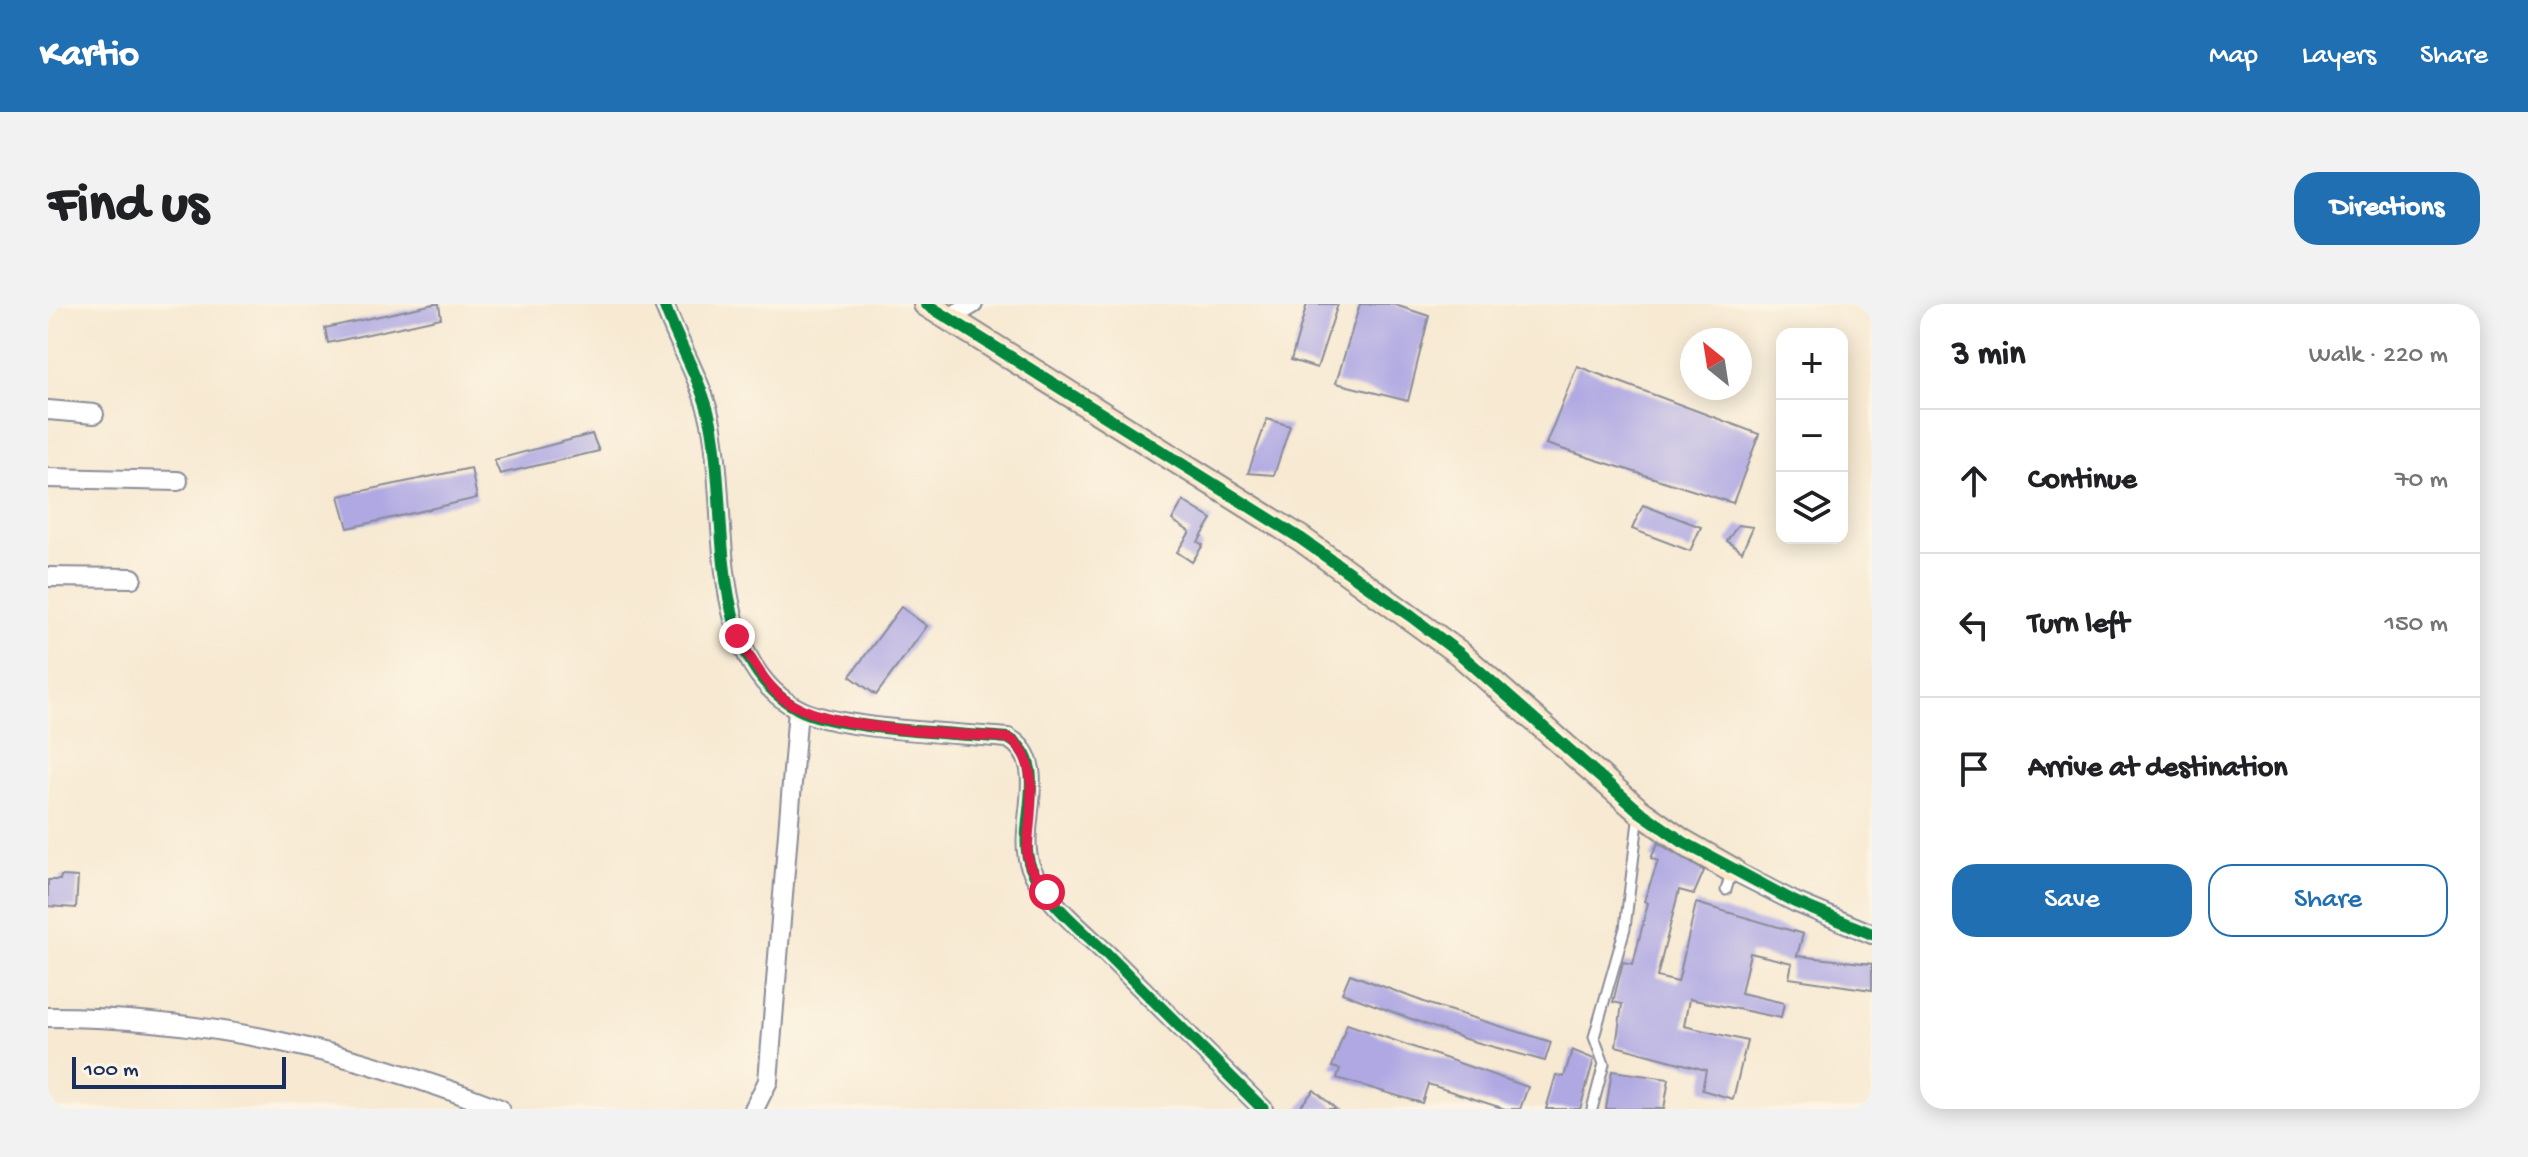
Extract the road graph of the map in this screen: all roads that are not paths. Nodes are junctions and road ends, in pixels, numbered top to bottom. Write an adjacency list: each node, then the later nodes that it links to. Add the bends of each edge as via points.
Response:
1 (664, 304): 11 (street, via 711,421 720,547 737,636 763,678)
2 (926, 304): 4 (street)
3 (973, 304): 4 (street)
4 (949, 318): 12 (street, via 1287,530 1412,617)
5 (48, 410): 6 (street)
6 (94, 414)
7 (48, 478): 8 (street)
8 (178, 481)
9 (48, 577): 10 (street)
10 (132, 578)
11 (798, 709): 17 (street, via 768,1081); 18 (street, via 832,720 1018,743 1028,758 1027,853 1037,878)
12 (1639, 811): 13 (street); 19 (lane, via 1625,928 1594,1037 1604,1064)
13 (1729, 880): 14 (street)
14 (1872, 934)
15 (48, 1017): 16 (street, via 108,1017 234,1030 358,1060)
16 (500, 1109)
17 (754, 1109)
18 (1263, 1109)
19 (1592, 1109)

